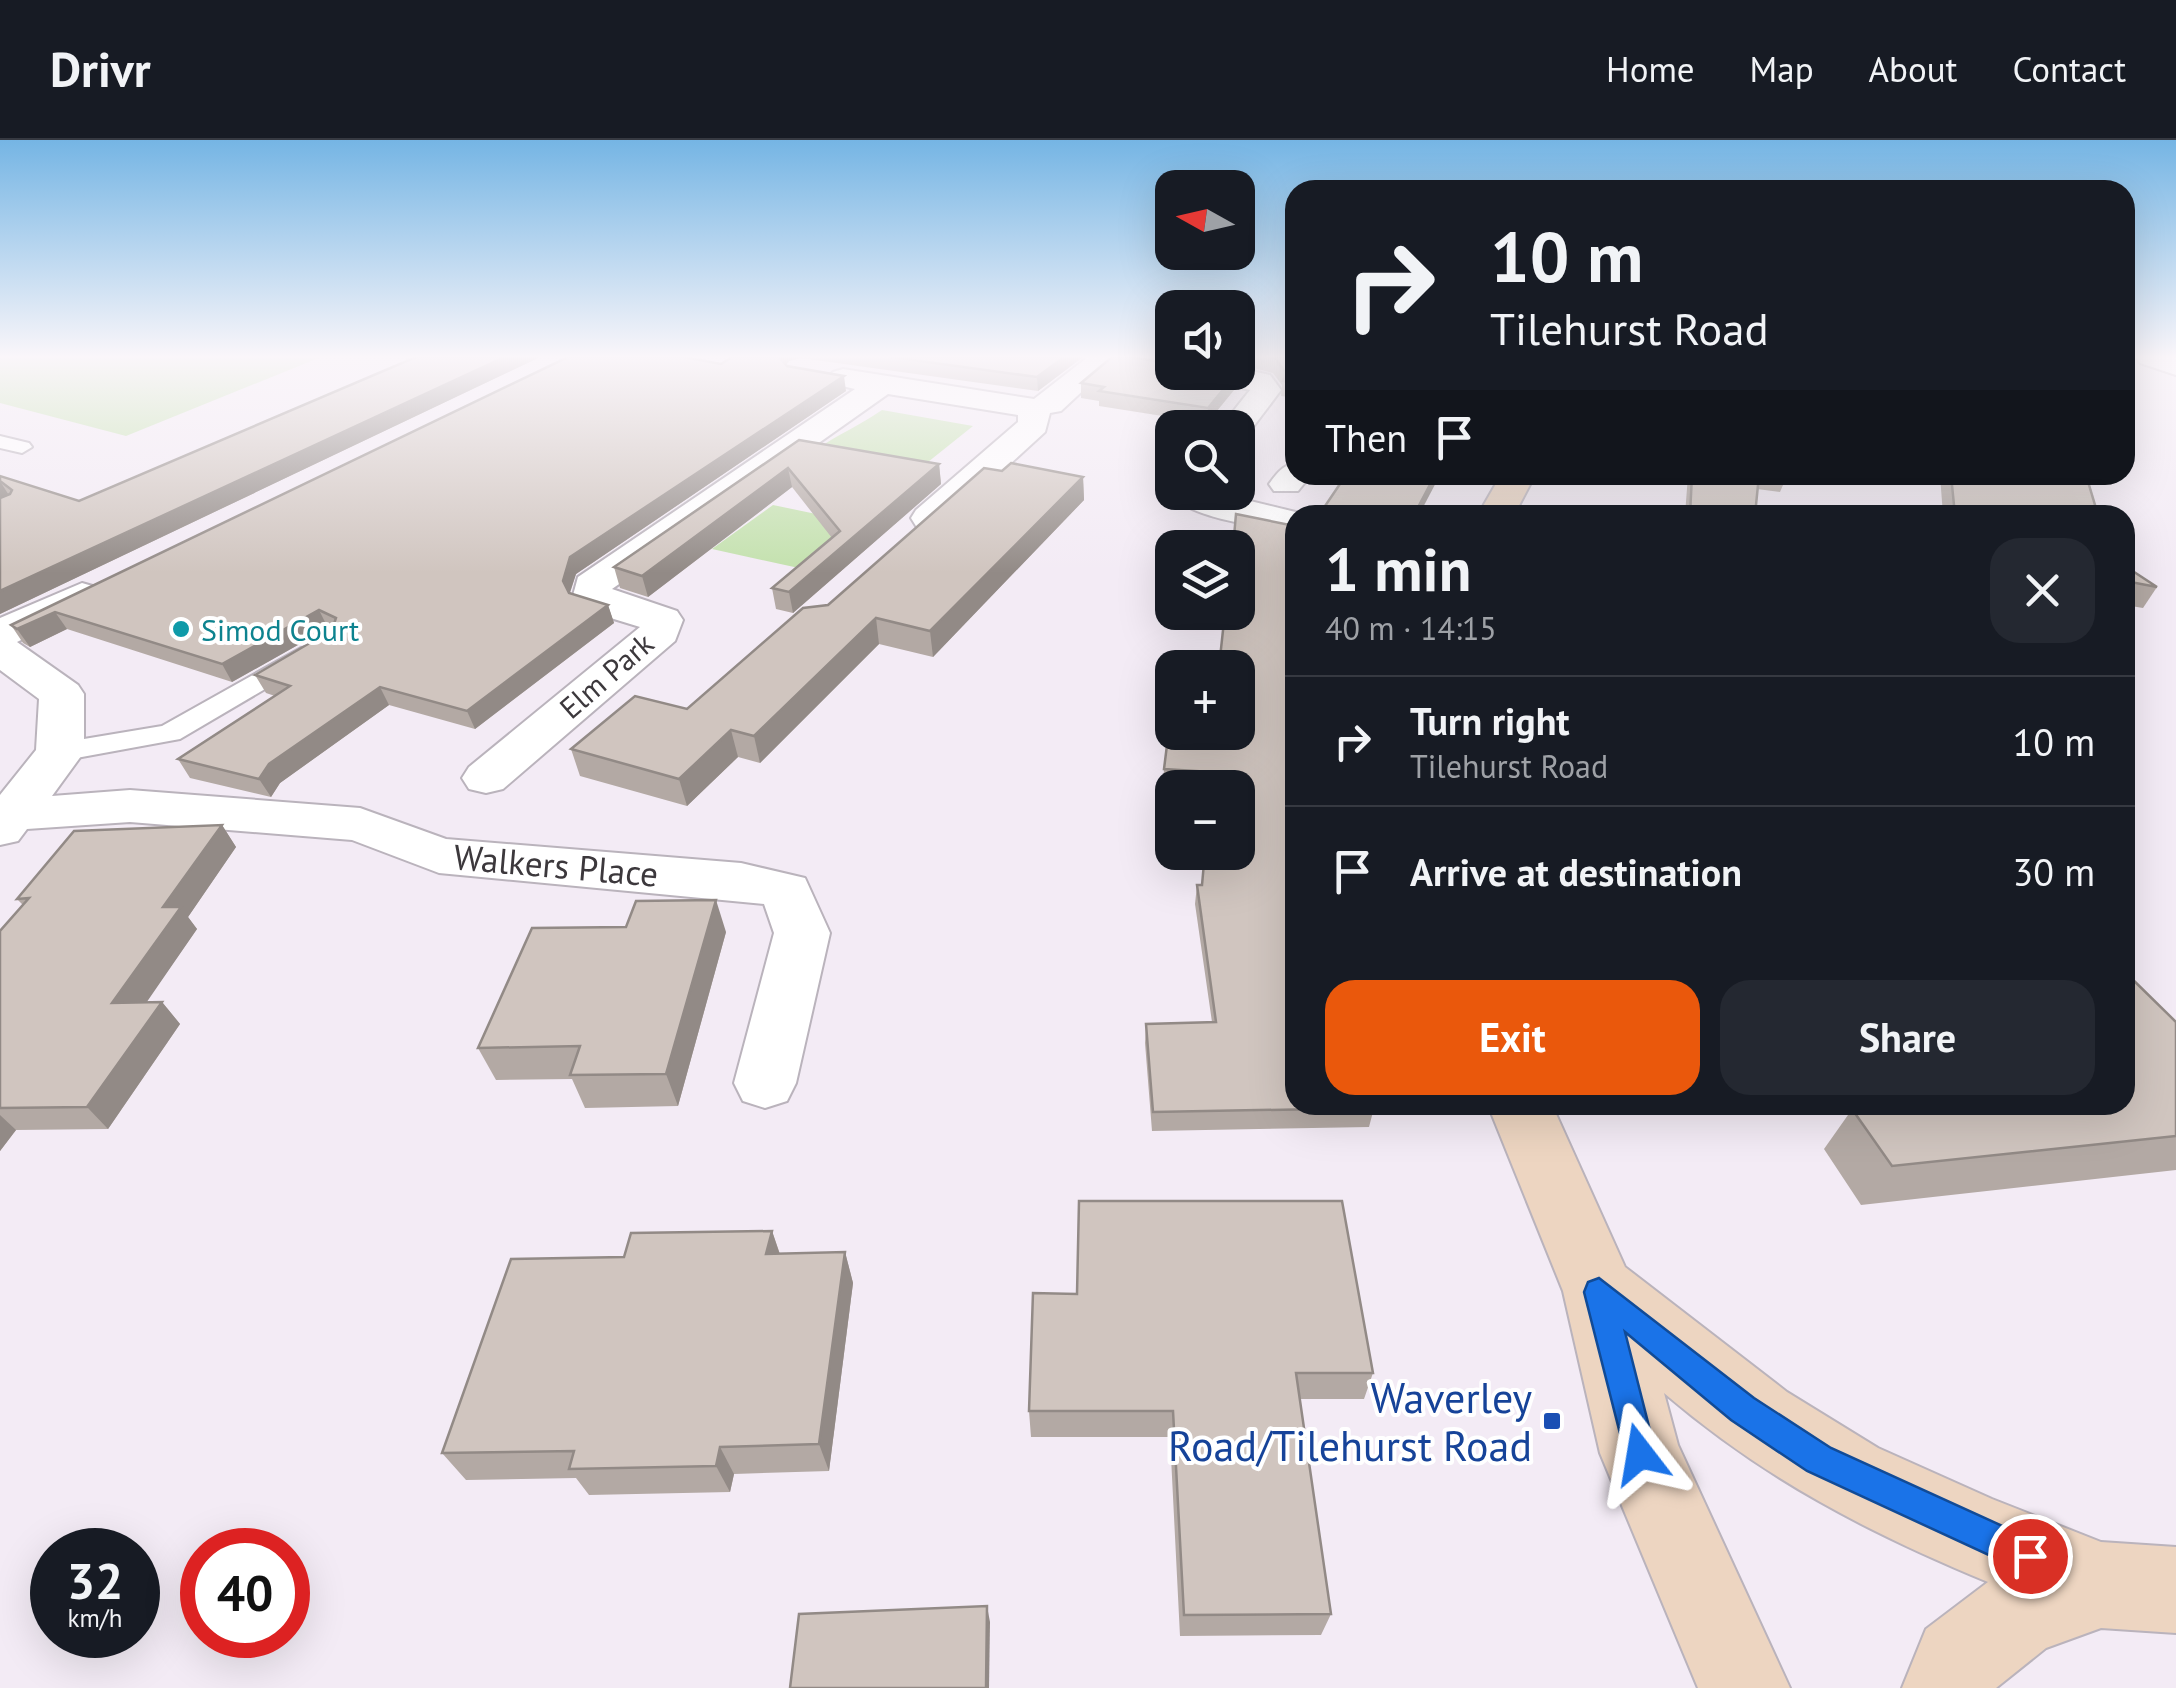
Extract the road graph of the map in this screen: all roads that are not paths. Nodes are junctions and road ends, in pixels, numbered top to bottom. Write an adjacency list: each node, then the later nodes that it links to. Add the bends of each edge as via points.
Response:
1 (816, 429): 11 (street, Elm Park, via 592,585 592,600 662,620 660,632)
2 (1029, 429): 5 (street)
3 (1236, 510): 4 (street)
4 (1285, 520)
5 (903, 542)
6 (120, 576): 7 (street)
7 (0, 634)
8 (330, 639): 10 (lane, via 170,733)
9 (0, 650): 10 (street, via 62,694)
10 (60, 752): 12 (street)
11 (486, 778)
12 (4, 819): 13 (street, Walkers Place, via 130,806 360,824 439,856 741,881 786,891 802,933)
13 (765, 1082)
14 (1524, 1115): 15 (street)
15 (1599, 1292): 16 (street, via 1742,1409 1819,1460 1959,1527); 17 (street, via 1640,1454)
16 (2138, 1588): 18 (street, via 2019,1613 1958,1661)
17 (1744, 1688)
18 (1948, 1688)

